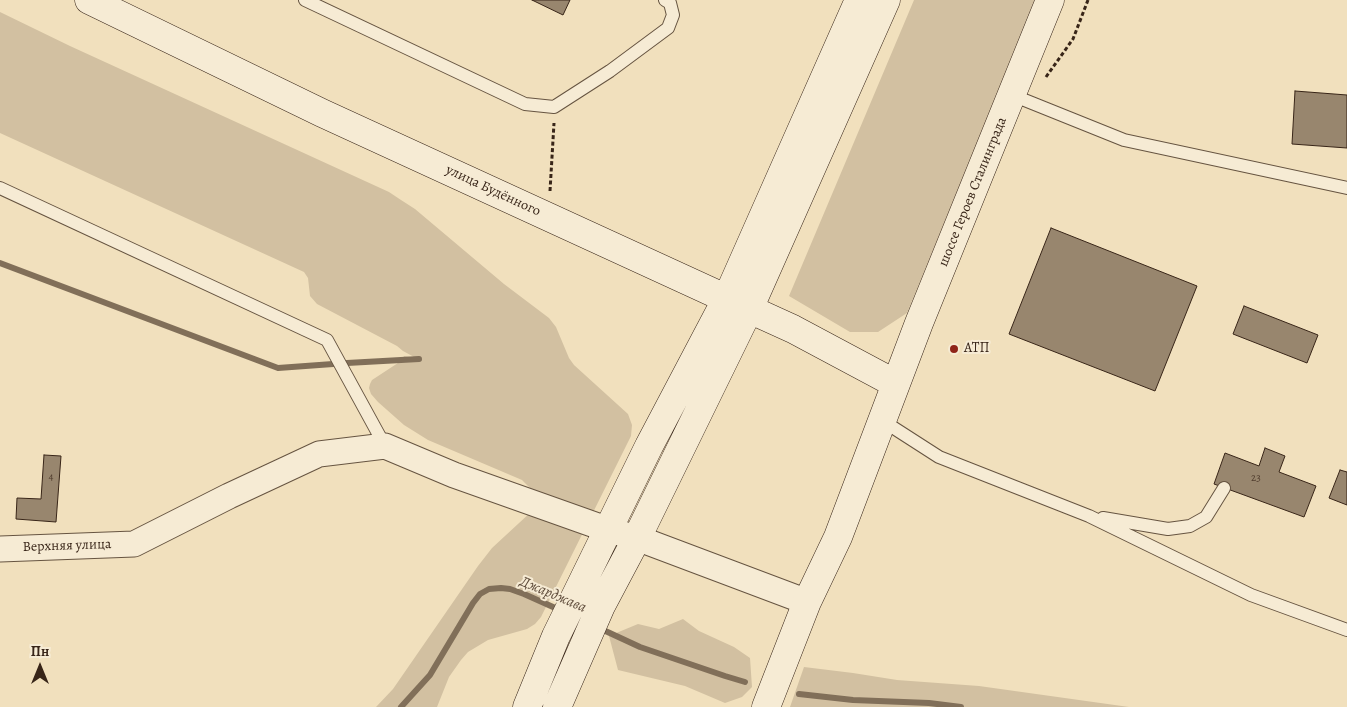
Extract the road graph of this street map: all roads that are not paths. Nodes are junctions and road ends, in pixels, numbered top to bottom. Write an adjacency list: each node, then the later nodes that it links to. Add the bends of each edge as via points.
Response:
1 (89, 0): 11 (main road, улица Будённого, via 322,112)
2 (306, 0): 7 (lane)
3 (665, 0): 7 (lane, via 670,3 673,14 668,28 554,107 525,104)
4 (859, 0): 11 (main road)
5 (886, 0): 11 (main road)
6 (1050, 0): 8 (main road, шоссе Героев Сталинграда)
7 (325, 4)
8 (1020, 99): 10 (lane, via 1124,140); 12 (main road, шоссе Героев Сталинграда)
9 (0, 188): 14 (lane, via 327,340)
10 (1347, 188)
11 (738, 303): 12 (main road, улица Будённого); 17 (main road, via 649,446); 18 (main road)
12 (896, 384): 13 (main road, шоссе Героев Сталинграда)
13 (883, 421): 16 (lane, via 939,457); 20 (main road, шоссе Героев Сталинграда, via 838,537)
14 (385, 446): 17 (street, via 454,475); 19 (street, Верхняя улица, via 319,454 134,544)
15 (1224, 488): 16 (lane, via 1206,517 1190,526 1168,529)
16 (1088, 516): 21 (lane, via 1251,595)
17 (609, 530): 18 (street); 22 (main road, via 556,636)
18 (637, 538): 20 (street); 23 (main road, via 601,606)
19 (0, 549)
20 (807, 602): 24 (main road, шоссе Героев Сталинграда)
21 (1347, 630)
22 (526, 707)
23 (557, 707)
24 (766, 707)

